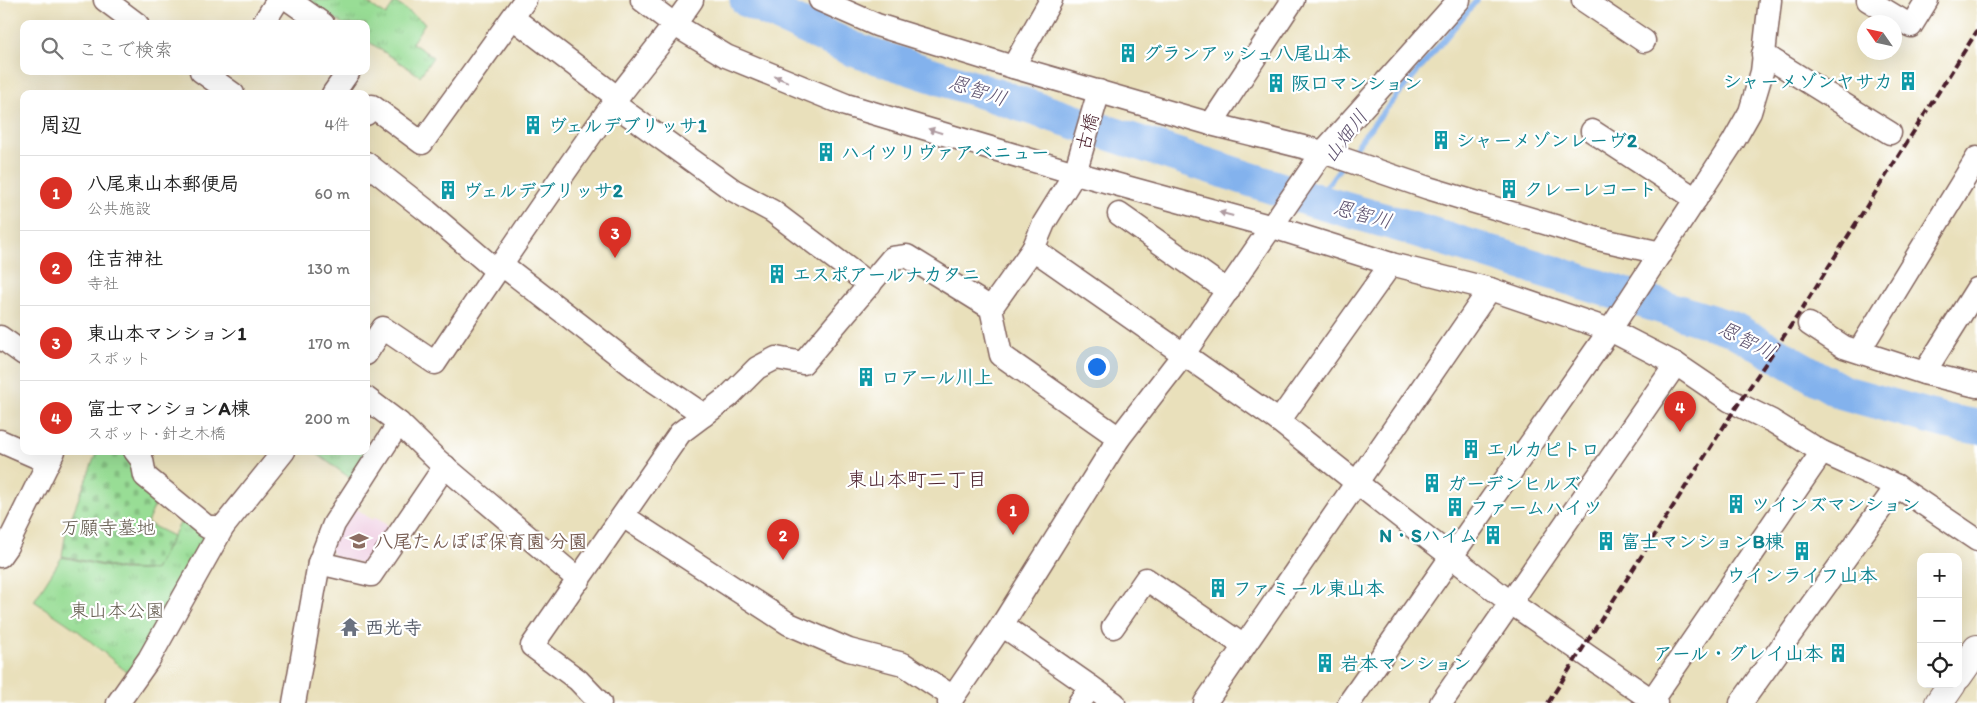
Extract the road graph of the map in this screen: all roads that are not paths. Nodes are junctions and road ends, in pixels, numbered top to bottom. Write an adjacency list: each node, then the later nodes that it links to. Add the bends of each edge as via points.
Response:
1 (105, 0): 14 (street)
2 (280, 0): 15 (street); 16 (street)
3 (642, 0): 13 (street)
4 (820, 0): 19 (street, via 876,25)
5 (1051, 0): 19 (street)
6 (1293, 0): 27 (street)
7 (1459, 0): 30 (street)
8 (1583, 0): 17 (street)
9 (1770, 0): 18 (street)
10 (1868, 0): 11 (street, via 1911,26)
11 (1927, 0)
12 (519, 9): 25 (street); 26 (street, via 422,142 372,106)
13 (682, 14): 25 (street); 33 (street, one-way to 13, via 846,104 726,56)
14 (132, 20)
15 (266, 20)
16 (316, 20)
17 (1644, 41)
18 (1763, 54): 29 (street); 34 (street, via 1762,72 1750,112)
19 (1013, 67): 24 (street)
20 (207, 75): 22 (street)
21 (346, 75): 23 (street)
22 (228, 87)
23 (336, 90)
24 (1098, 95): 27 (street); 33 (street, 古橋)
25 (616, 101): 40 (street); 41 (street, via 733,190 772,212)
26 (370, 109)
27 (1211, 124): 30 (street)
28 (1592, 131): 34 (street)
29 (1890, 133)
30 (1333, 158): 36 (street); 38 (street, via 1598,239)
31 (1977, 158): 51 (street)
32 (370, 166): 40 (street)
33 (1076, 169): 36 (street, one-way to 33); 37 (street, 古橋, via 1044,223)
34 (1696, 199): 38 (street)
35 (1119, 214): 44 (street)
36 (1274, 225): 39 (street); 44 (street)
37 (1033, 250): 45 (street, 古橋); 52 (street)
38 (1661, 253): 46 (street)
39 (1391, 264): 43 (street); 58 (street)
40 (499, 268): 49 (street, via 435,363 383,328); 57 (street)
41 (870, 285): 45 (street, via 892,258 907,256); 57 (street, via 803,363 776,358 757,368)
42 (1977, 288): 54 (street)
43 (1490, 289): 46 (street); 68 (street)
44 (1228, 291): 52 (street)
45 (991, 308): 60 (street, via 1001,355)
46 (1613, 324): 53 (street); 74 (street)
47 (1809, 324): 51 (street, via 1844,347)
48 (0, 337): 50 (street)
49 (370, 348)
50 (20, 351)
51 (1859, 351): 54 (street)
52 (1183, 355): 58 (street); 60 (street)
53 (1676, 364): 63 (street, via 1729,400 1772,421); 77 (street)
54 (1924, 373): 55 (street)
55 (1977, 386)
56 (370, 401): 59 (street)
57 (704, 415): 70 (street, via 680,433)
58 (1279, 420): 68 (street)
59 (399, 423): 67 (street); 75 (street, via 334,524)
60 (1119, 438): 78 (street)
61 (0, 441): 62 (street)
62 (20, 447)
63 (1822, 452): 69 (street); 86 (street)
64 (138, 455): 71 (street, via 146,476 207,527)
65 (281, 455): 71 (street)
66 (51, 457): 73 (street)
67 (445, 466): 75 (street, via 371,575); 76 (street)
68 (1356, 484): 74 (street); 80 (street)
69 (1897, 486): 72 (street); 94 (street)
70 (624, 516): 76 (street); 85 (street, via 789,624 849,650 903,664)
71 (223, 527): 87 (street, via 149,658)
72 (1977, 540)
73 (0, 556)
74 (1450, 557): 77 (street); 92 (street)
75 (319, 563): 88 (street)
76 (579, 580): 89 (street, via 532,646 578,680)
77 (1511, 603): 86 (street); 93 (street)
78 (1002, 625): 84 (street); 85 (street)
79 (1113, 627): 80 (street, via 1146,579)
80 (1244, 646): 91 (street)
81 (1977, 649): 82 (main road)
82 (1962, 670)
83 (1949, 688): 95 (main road)
84 (1085, 695): 90 (street)
85 (951, 700)
86 (1652, 702)
87 (118, 703)
88 (294, 703)
89 (600, 703)
90 (1114, 703)
91 (1205, 703)
92 (1349, 703)
93 (1441, 703)
94 (1741, 703)
95 (1939, 703)

